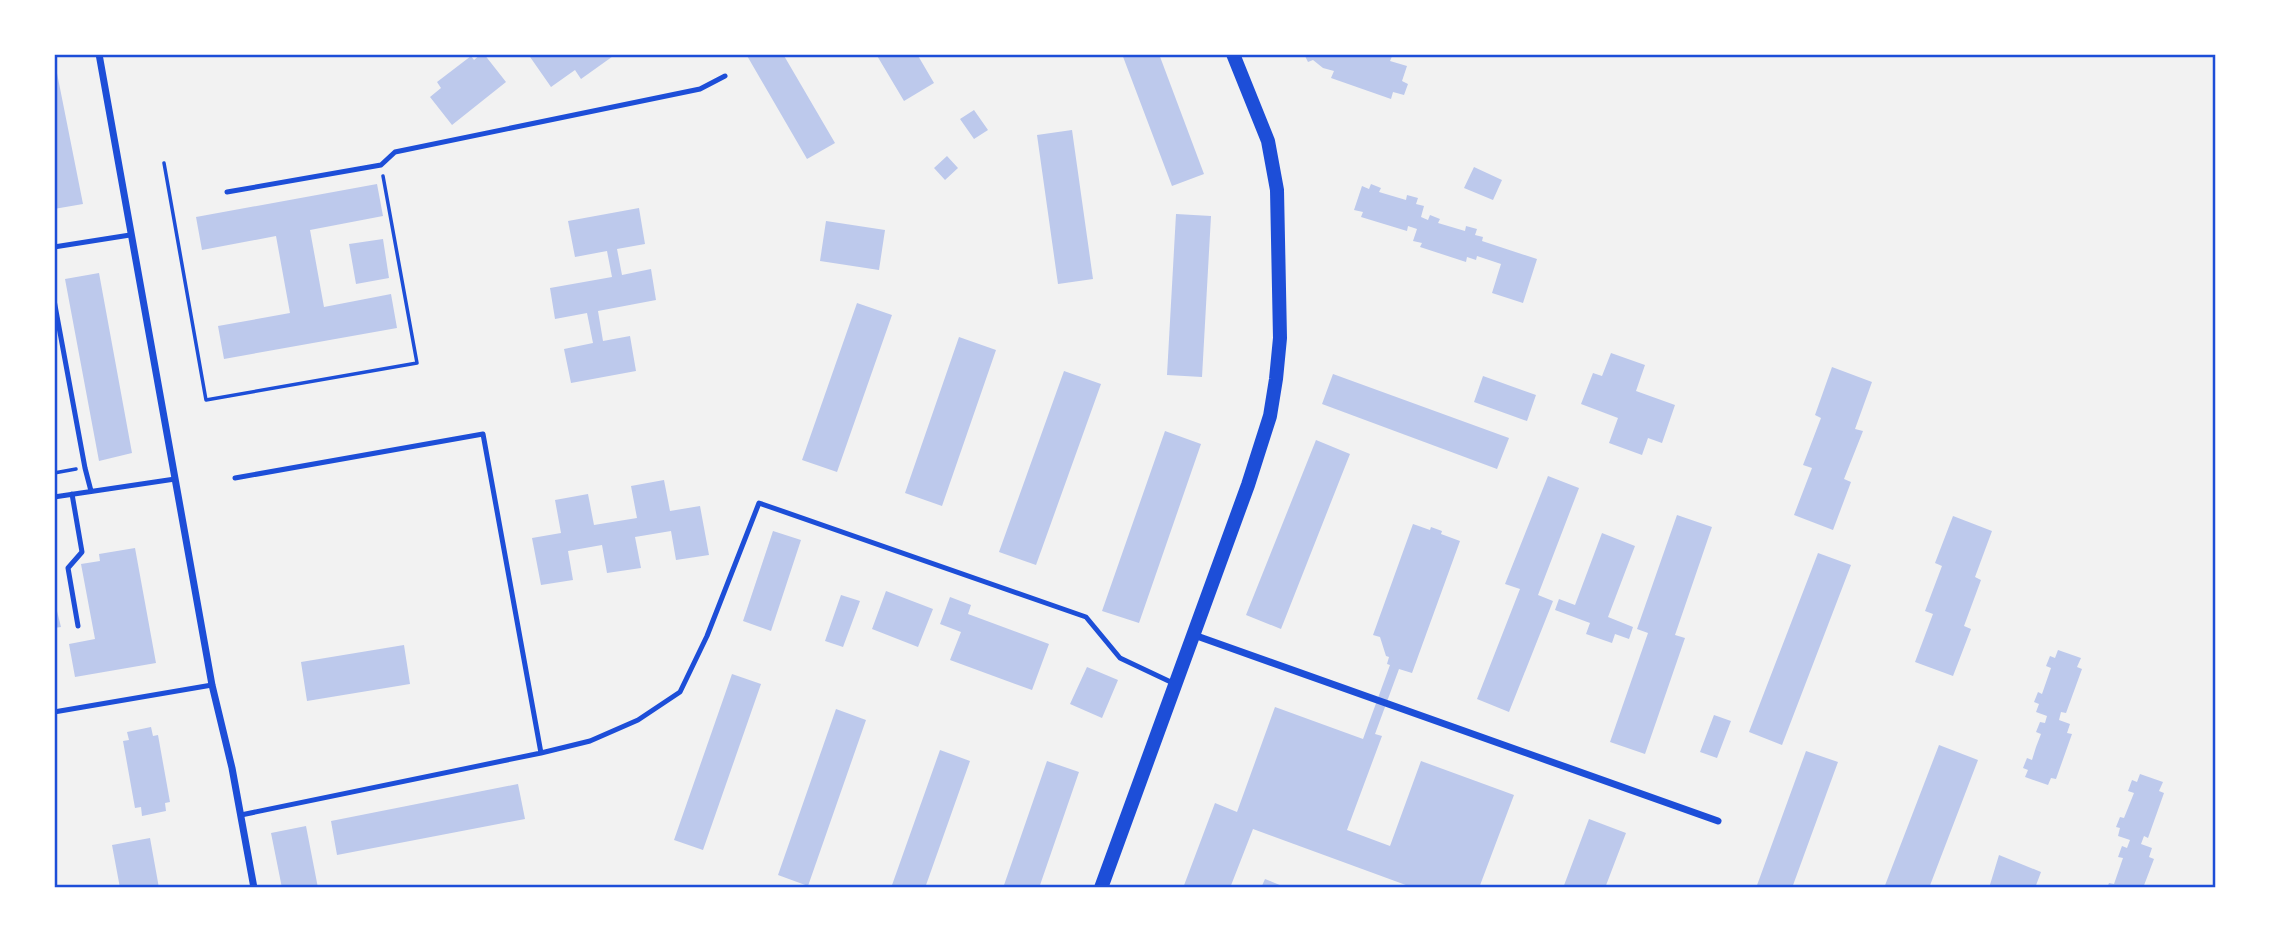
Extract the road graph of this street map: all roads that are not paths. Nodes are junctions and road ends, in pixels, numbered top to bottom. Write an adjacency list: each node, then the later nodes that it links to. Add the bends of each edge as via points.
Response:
1 (99, 54): 5 (street)
2 (1233, 54): 14 (main road, via 1268,141 1278,190 1280,338 1270,416)
3 (725, 76): 4 (lane, via 700,89 395,152 381,165)
4 (227, 192)
5 (130, 235): 6 (lane); 9 (street)
6 (54, 247)
7 (54, 300): 10 (lane)
8 (235, 478): 18 (lane, via 483,434)
9 (175, 479): 10 (lane); 16 (street)
10 (91, 491): 11 (lane)
11 (72, 494): 12 (lane); 13 (lane, via 82,552 68,568)
12 (54, 497)
13 (78, 626)
14 (1193, 635): 15 (main road); 20 (street)
15 (1175, 684): 18 (lane, via 1120,657 1086,617 759,503 680,692 638,720 590,741); 22 (main road)
16 (212, 685): 17 (lane); 19 (street)
17 (54, 712)
18 (541, 753): 19 (lane)
19 (241, 815): 21 (street)
20 (1718, 821)
21 (254, 888)
22 (1101, 888)

